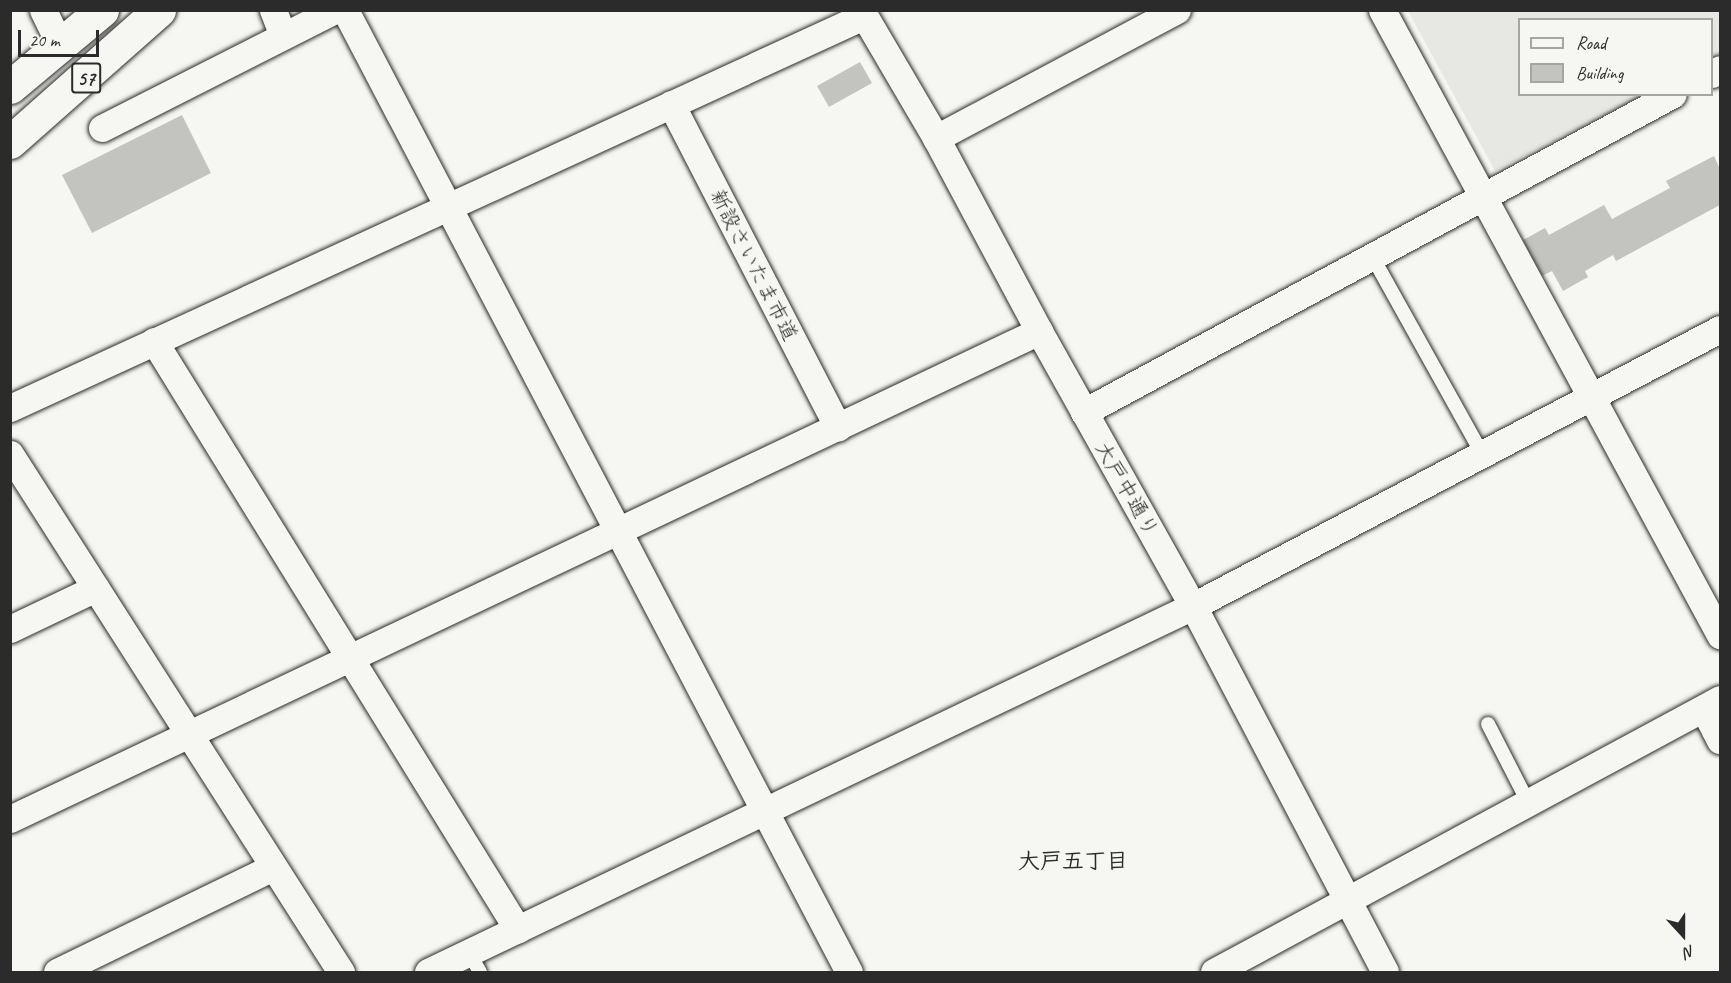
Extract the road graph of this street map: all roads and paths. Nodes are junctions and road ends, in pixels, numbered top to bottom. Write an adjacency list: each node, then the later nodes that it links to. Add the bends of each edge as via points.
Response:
1 (43, 10): 10 (street)
2 (102, 10): 10 (main road, 57)
3 (159, 10): 16 (main road, 57)
4 (335, 10): 9 (street)
5 (345, 10): 18 (street)
6 (1177, 10): 15 (street)
7 (1382, 10): 17 (street)
8 (862, 13): 13 (street); 15 (street, 大戸中通り)
9 (278, 22): 14 (street)
10 (60, 45): 11 (main road, 57)
11 (10, 87)
12 (1669, 96): 17 (street)
13 (671, 104): 18 (street); 26 (street, 新設さいたま市道)
14 (102, 128)
15 (936, 138): 21 (street, 大戸中通り)
16 (10, 142)
17 (1484, 195): 19 (street); 23 (street)
18 (447, 205): 22 (street); 29 (street)
19 (1372, 256): 25 (street); 28 (lane)
20 (1720, 329): 23 (street)
21 (1039, 331): 25 (street, 大戸中通り); 26 (street)
22 (154, 342): 24 (street); 34 (street)
23 (1593, 395): 28 (street); 33 (street)
24 (10, 408)
25 (1084, 412): 31 (street, 大戸中通り)
26 (838, 427): 29 (street)
27 (10, 454): 30 (street)
28 (1482, 454): 31 (street)
29 (615, 532): 34 (street); 40 (street)
30 (96, 588): 32 (street); 37 (street)
31 (1193, 606): 40 (street); 43 (street, 大戸中通り)
32 (10, 629)
33 (1720, 635)
34 (350, 658): 37 (street); 44 (street)
35 (1712, 704): 38 (street); 39 (street)
36 (1488, 724): 39 (lane)
37 (189, 735): 41 (street); 42 (street)
38 (1720, 740)
39 (1530, 806): 43 (street)
40 (765, 810): 44 (street); 49 (street)
41 (10, 819)
42 (273, 867): 46 (street); 47 (street)
43 (1346, 901): 50 (street); 51 (street, 大戸中通り)
44 (518, 930): 45 (street)
45 (475, 963): 48 (street)
46 (57, 972)
47 (341, 972)
48 (428, 972)
49 (849, 972)
50 (1214, 972)
51 (1385, 972)

